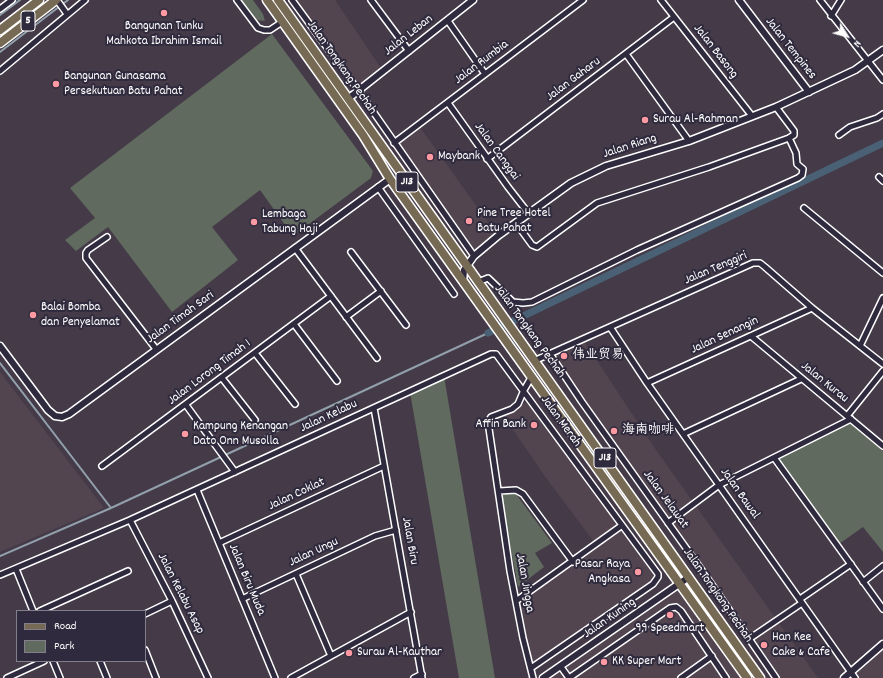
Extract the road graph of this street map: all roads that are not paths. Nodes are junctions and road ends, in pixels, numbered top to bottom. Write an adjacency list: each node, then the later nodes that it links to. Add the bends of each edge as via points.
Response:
1 (12, 0): 16 (street)
2 (39, 0): 22 (main road, 5)
3 (85, 0): 17 (street)
4 (237, 0): 21 (street, via 258,28 270,30)
5 (267, 0): 21 (main road, Jalan Tongkang Pechah / J13)
6 (278, 0): 33 (main road, Jalan Tongkang Pechah / J13)
7 (292, 0): 31 (street)
8 (371, 0): 24 (street)
9 (473, 0): 20 (street, Jalan Leban)
10 (582, 0): 29 (street, Jalan Rumbia)
11 (661, 0): 19 (street, Jalan Basong)
12 (738, 0): 32 (street, Jalan Tempines)
13 (820, 0): 18 (street)
14 (841, 0): 18 (street)
15 (58, 1): 17 (street); 23 (main road, 5)
16 (0, 9)
17 (65, 12): 28 (street)
18 (831, 16): 27 (street)
19 (674, 18): 26 (street, Jalan Gaharu); 37 (street, Jalan Basong)
20 (448, 21): 24 (street, Jalan Leban); 29 (street)
21 (282, 22): 39 (main road, Jalan Tongkang Pechah / J13)
22 (0, 30)
23 (0, 43)
24 (408, 50): 31 (street, Jalan Leban)
25 (883, 50): 27 (street, Jalan Riang)
26 (626, 54): 41 (street); 44 (street, Jalan Gaharu)
27 (869, 61): 30 (street); 32 (street, Jalan Riang)
28 (0, 71)
29 (485, 74): 34 (street, Jalan Rumbia)
30 (883, 80)
31 (358, 90): 33 (street, Jalan Leban); 42 (street)
32 (809, 92): 35 (street, Jalan Riang)
33 (349, 98): 39 (main road, via 347,105 364,130); 43 (main road, Jalan Tongkang Pechah / J13)
34 (448, 103): 42 (street, Jalan Rumbia); 44 (street, Jalan Canggai)
35 (776, 107): 37 (street, Jalan Riang); 40 (street, via 794,131)
36 (883, 114): 38 (street, via 850,127)
37 (752, 116): 41 (street, Jalan Riang)
38 (839, 135)
39 (365, 138): 46 (main road, Jalan Tongkang Pechah / J13)
40 (789, 138): 52 (street, via 596,203 536,247); 60 (street, via 798,164 803,169 802,175 798,178 637,250 532,302 513,302 491,279)
41 (689, 141): 51 (street, Jalan Riang, via 606,166 571,183)
42 (394, 143): 56 (street)
43 (383, 149): 46 (main road, via 384,158 392,172); 49 (main road, Jalan Tongkang Pechah / J13)
44 (487, 159): 51 (street, Jalan Canggai)
45 (879, 177): 47 (street)
46 (390, 179): 48 (street, Jalan Timah Sari); 49 (main road, via 397,180 407,191); 59 (main road, Jalan Tongkang Pechah / J13)
47 (883, 182)
48 (378, 187): 54 (street, Jalan Timah Sari); 62 (street)
49 (417, 196): 57 (main road, Jalan Tongkang Pechah / J13)
50 (804, 208): 58 (street)
51 (529, 214): 52 (street, Jalan Riang)
52 (516, 223): 56 (street, Jalan Riang)
53 (106, 237): 73 (street, via 88,250 86,258)
54 (295, 248): 63 (street); 73 (street, Jalan Timah Sari)
55 (351, 252): 61 (street)
56 (474, 256): 57 (street, Jalan Riang)
57 (466, 265): 59 (street); 60 (main road, Jalan Tongkang Pechah / J13)
58 (883, 273)
59 (463, 282): 80 (main road, Jalan Tongkang Pechah / J13)
60 (478, 282): 77 (main road, Jalan Tongkang Pechah / J13)
61 (381, 291): 66 (street); 68 (street)
62 (454, 294)
63 (331, 296): 66 (street); 67 (street, Jalan Lorong Timah 1)
64 (883, 298): 72 (street)
65 (812, 308): 69 (street, Jalan Tenggiri, via 766,267 753,263); 70 (street, Jalan Senangin); 72 (street, Jalan Tenggiri)
66 (346, 317): 76 (street)
67 (294, 324): 74 (street, Jalan Lorong Timah 1); 83 (street)
68 (406, 325)
69 (610, 327): 75 (street, Jalan Tenggiri); 84 (street, Jalan Bawal)
70 (751, 336): 82 (street, Jalan Kurau); 84 (street, Jalan Senangin)
71 (0, 346): 73 (street, Jalan Timah Sari, via 48,410 55,416 62,417)
72 (860, 346): 78 (street, Jalan Tenggiri)
73 (156, 349)
74 (255, 353): 81 (street, Jalan Lorong Timah 1); 86 (street)
75 (550, 354): 77 (street, Jalan Tenggiri); 101 (street, Jalan Jelawat)
76 (377, 358)
77 (536, 360): 112 (main road, Jalan Tongkang Pechah / J13)
78 (883, 364)
79 (883, 371): 89 (street)
80 (532, 376): 85 (street); 114 (main road, Jalan Tongkang Pechah / J13)
81 (222, 378): 87 (street, Jalan Lorong Timah 1); 90 (street)
82 (801, 379): 89 (street, Jalan Kurau); 91 (street)
83 (337, 381)
84 (647, 383): 91 (street, Jalan Bawal)
85 (524, 390): 88 (street, Jalan Kelabu, via 496,354 491,354); 99 (street, Jalan Jingga, via 518,404 491,417 488,422); 102 (street, Jalan Merah)
86 (294, 404)
87 (186, 405): 94 (street, Jalan Lorong Timah 1); 96 (street)
88 (374, 408): 95 (street, Jalan Biru); 96 (street, Jalan Kelabu)
89 (849, 418): 92 (street, Jalan Kurau); 93 (street)
90 (255, 420)
91 (683, 434): 97 (street, Jalan Bawal)
92 (883, 446)
93 (775, 459): 97 (street); 106 (street)
94 (102, 466)
95 (384, 466): 103 (street, Jalan Biru); 104 (street, Jalan Coklat)
96 (235, 472): 98 (street, Jalan Kelabu)
97 (719, 485): 101 (street); 117 (street, Jalan Bawal)
98 (197, 490): 100 (street, Jalan Kelabu); 104 (street, Jalan Biru Muda)
99 (499, 491): 105 (street, via 516,490 522,494); 118 (street, Jalan Jingga)
100 (130, 520): 108 (street, Jalan Kelabu); 116 (street, Jalan Kelabu Asap)
101 (668, 523): 124 (street, Jalan Jelawat)
102 (621, 526): 105 (street); 133 (street, Jalan Merah, via 658,574 656,580)
103 (396, 530): 110 (street, Jalan Ungu, via 375,536); 122 (street, Jalan Biru)
104 (219, 543): 115 (street, Jalan Biru Muda)
105 (573, 562): 118 (street)
106 (851, 564): 113 (street); 117 (street)
107 (883, 566): 113 (street)
108 (16, 568): 111 (street, Jalan Kelabu); 120 (street)
109 (128, 571): 121 (street)
110 (296, 574): 115 (street, Jalan Ungu); 127 (street)
111 (0, 575)
112 (689, 578): 114 (street, Jalan Kuning); 150 (main road, Jalan Tongkang Pechah / J13)
113 (863, 582): 119 (street)
114 (681, 583): 132 (street, Jalan Kuning); 149 (main road, Jalan Tongkang Pechah / J13)
115 (242, 599): 141 (street, Jalan Biru Muda)
116 (172, 601): 123 (street); 140 (street, Jalan Kelabu Asap)
117 (801, 601): 124 (street); 134 (street, Jalan Bawal)
118 (516, 602): 133 (street, Jalan Jingga)
119 (883, 609)
120 (33, 610)
121 (42, 610)
122 (410, 612): 127 (street); 135 (street, Jalan Biru)
123 (146, 614)
124 (749, 639): 151 (street, Jalan Jelawat)
125 (883, 644): 134 (street)
126 (146, 653): 139 (street)
127 (331, 656): 142 (street)
128 (712, 656): 146 (street, via 676,607 670,608); 147 (street); 148 (street)
129 (42, 662): 136 (street)
130 (53, 662): 137 (street)
131 (100, 662): 138 (street)
132 (561, 667): 145 (street, Jalan Kuning); 146 (street)
133 (531, 668): 144 (street, Jalan Jingga)
134 (853, 675): 152 (street)
135 (422, 676): 143 (street)
136 (7, 678)
137 (60, 678)
138 (107, 678)
139 (156, 678)
140 (208, 678)
141 (275, 678)
142 (291, 678)
143 (414, 678)
144 (533, 678)
145 (543, 678)
146 (569, 678)
147 (681, 678)
148 (726, 678)
149 (747, 678)
150 (760, 678)
151 (776, 678)
152 (844, 678)

